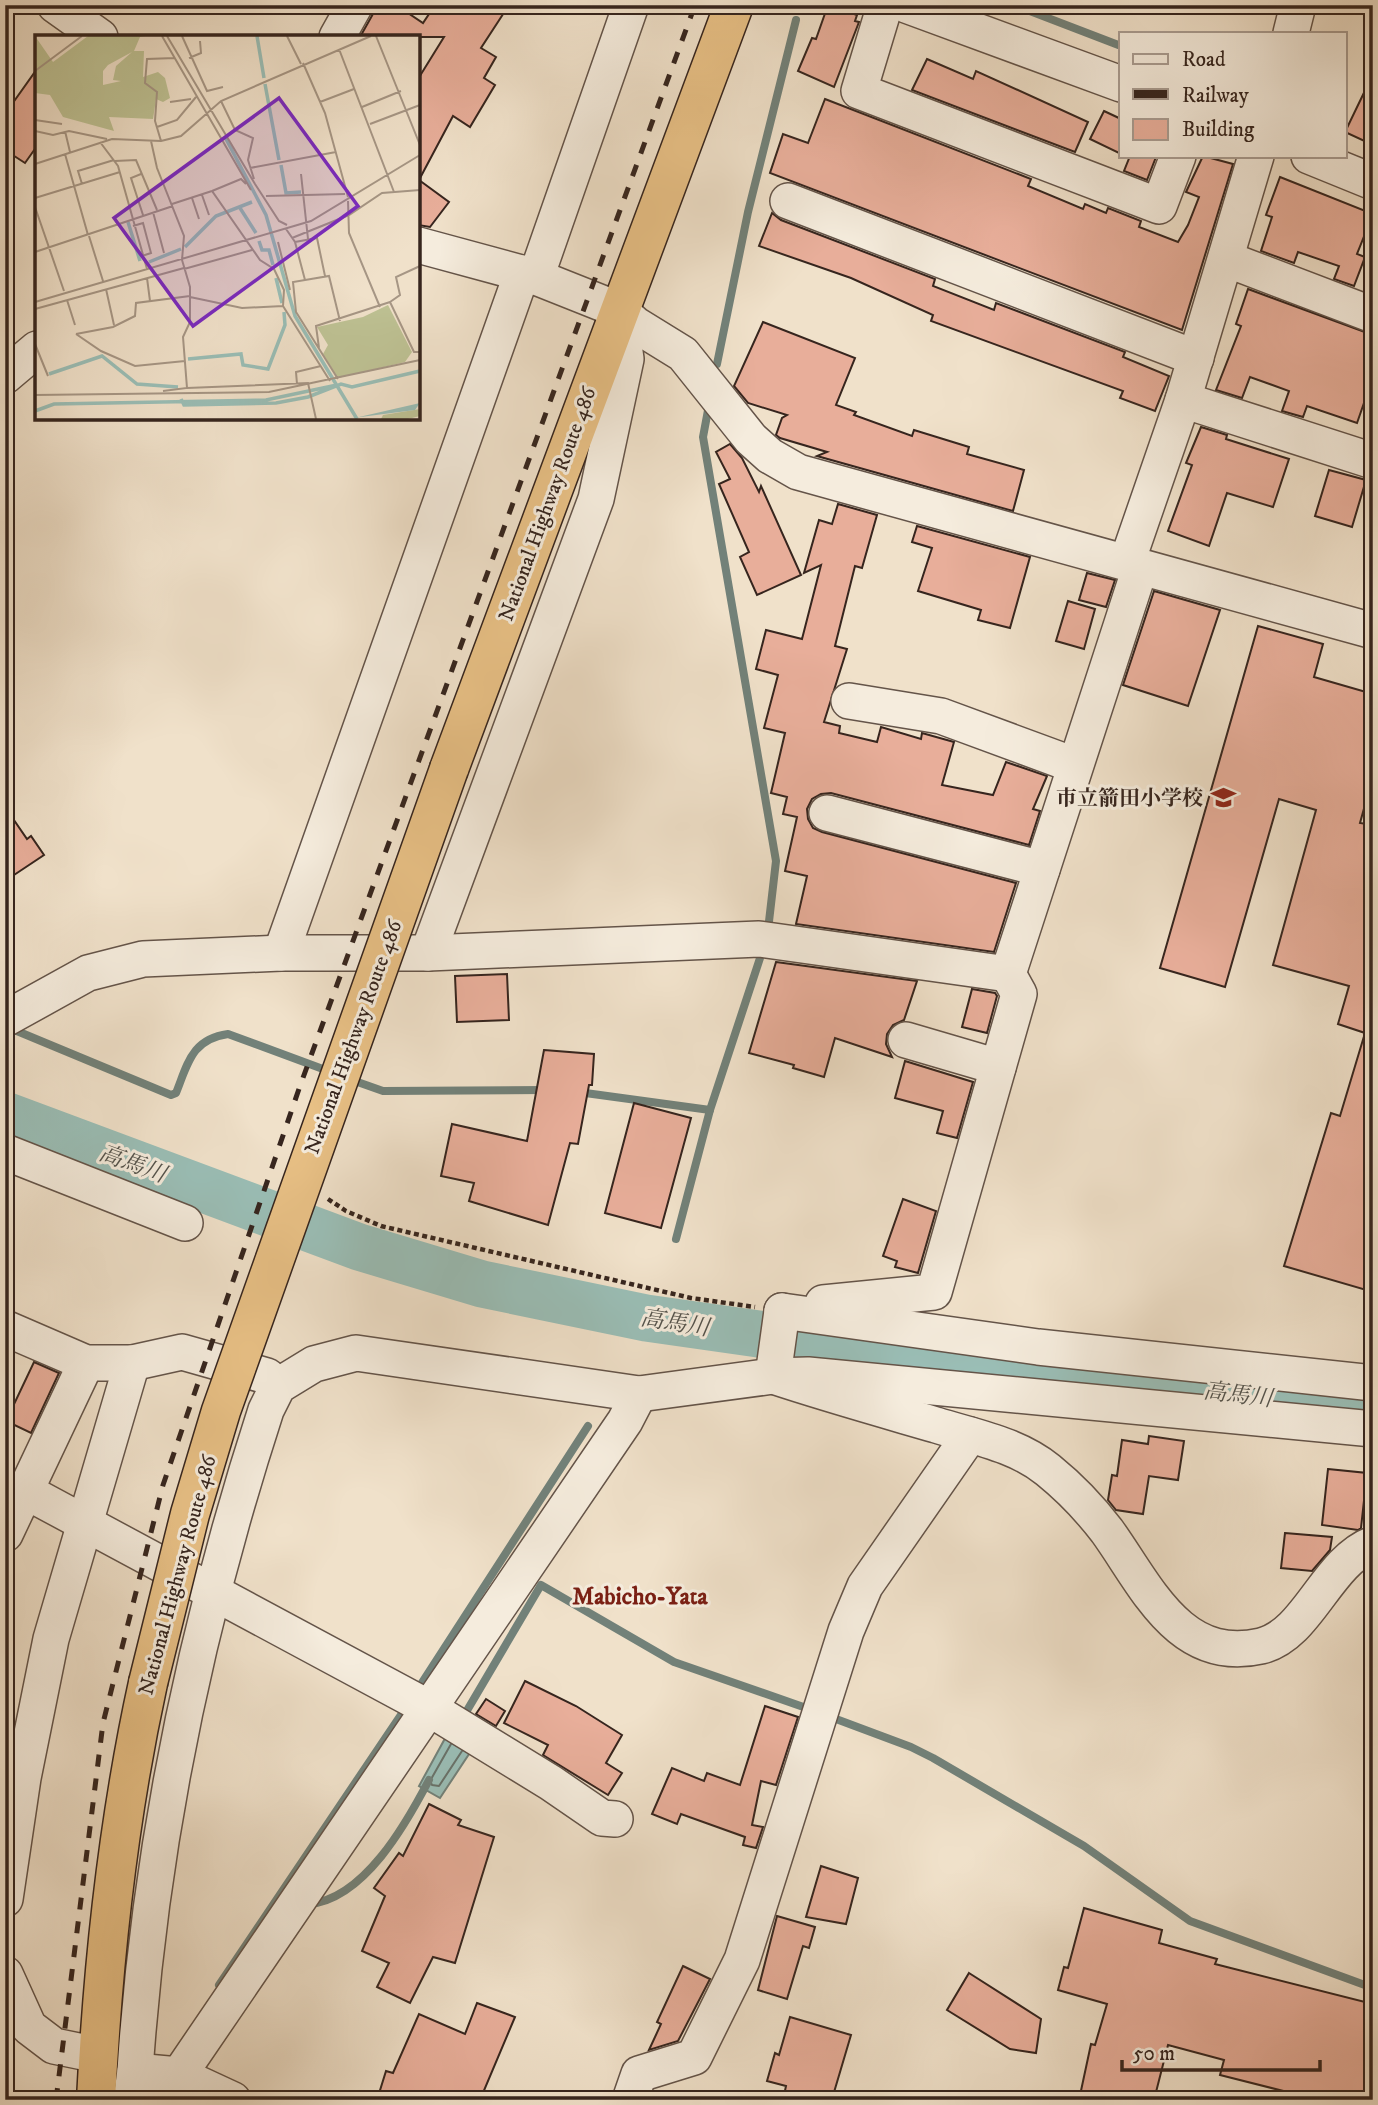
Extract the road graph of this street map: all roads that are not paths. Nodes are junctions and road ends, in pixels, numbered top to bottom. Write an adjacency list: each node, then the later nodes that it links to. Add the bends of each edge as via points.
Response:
1 (55, 5): 9 (street)
2 (355, 5): 10 (street)
3 (632, 5): 19 (street)
4 (734, 5): 20 (highway, National Highway Route 486)
5 (886, 5): 12 (street, via 859,91 1159,206)
6 (906, 5): 11 (street)
7 (1298, 5): 8 (street)
8 (1291, 32)
9 (97, 35)
10 (338, 35)
11 (1119, 83)
12 (1177, 158)
13 (1255, 158): 18 (street)
14 (1315, 158): 15 (street)
15 (1373, 182)
16 (788, 201): 23 (street)
17 (420, 246): 19 (street)
18 (1226, 259): 21 (street); 23 (street)
19 (529, 275): 20 (street); 33 (street)
20 (619, 310): 27 (street, via 683,354 751,439 798,472); 34 (street, via 625,359 597,499); 60 (highway, National Highway Route 486, bridge, via 449,769 221,1411 190,1514 148,1683 119,1838)
21 (1373, 315)
22 (35, 351): 24 (street)
23 (1196, 358): 25 (street)
24 (5, 376)
25 (1183, 400): 26 (street); 27 (street)
26 (1373, 461)
27 (1134, 565): 28 (street); 30 (street)
28 (1373, 631)
29 (849, 701): 30 (street, via 941,716)
30 (1074, 765): 32 (street)
31 (827, 813): 32 (street)
32 (1042, 869): 35 (street)
33 (281, 953): 34 (street); 36 (street, via 143,959 88,974)
34 (428, 953): 35 (street, via 766,940)
35 (1008, 974): 38 (street, via 1019,994)
36 (5, 1019)
37 (906, 1040): 38 (street)
38 (998, 1067): 41 (street, via 934,1293 800,1305)
39 (5, 1152): 40 (street)
40 (185, 1223)
41 (780, 1317): 45 (street); 46 (street)
42 (5, 1328): 43 (street)
43 (86, 1363): 44 (street); 51 (street)
44 (132, 1363): 47 (street, via 182,1352 267,1376); 52 (street)
45 (773, 1369): 48 (street); 49 (street); 50 (street)
46 (1373, 1383)
47 (278, 1386): 48 (street, via 314,1364 356,1353); 55 (street, via 241,1486)
48 (639, 1394): 56 (street)
49 (1373, 1429)
50 (970, 1435): 54 (street, via 1007,1445 1047,1469 1105,1530 1178,1628 1206,1643 1234,1649 1263,1645 1286,1632 1340,1567 1361,1548); 65 (street, via 865,1586 846,1631 742,1960 694,2057 639,2074)
51 (18, 1494): 52 (street); 53 (street)
52 (83, 1521): 55 (street); 58 (street, via 48,1651)
53 (5, 1534)
54 (1373, 1544)
55 (212, 1593): 56 (street); 62 (street, via 168,1794 153,1888)
56 (433, 1712): 57 (street, via 602,1818); 61 (street)
57 (615, 1819)
58 (5, 1899)
59 (5, 1974): 60 (street, via 29,2027 54,2046)
60 (98, 2055): 63 (highway, National Highway Route 486)
61 (179, 2075): 62 (street); 64 (street)
62 (133, 2085)
63 (96, 2100)
64 (233, 2100)
65 (630, 2100)

